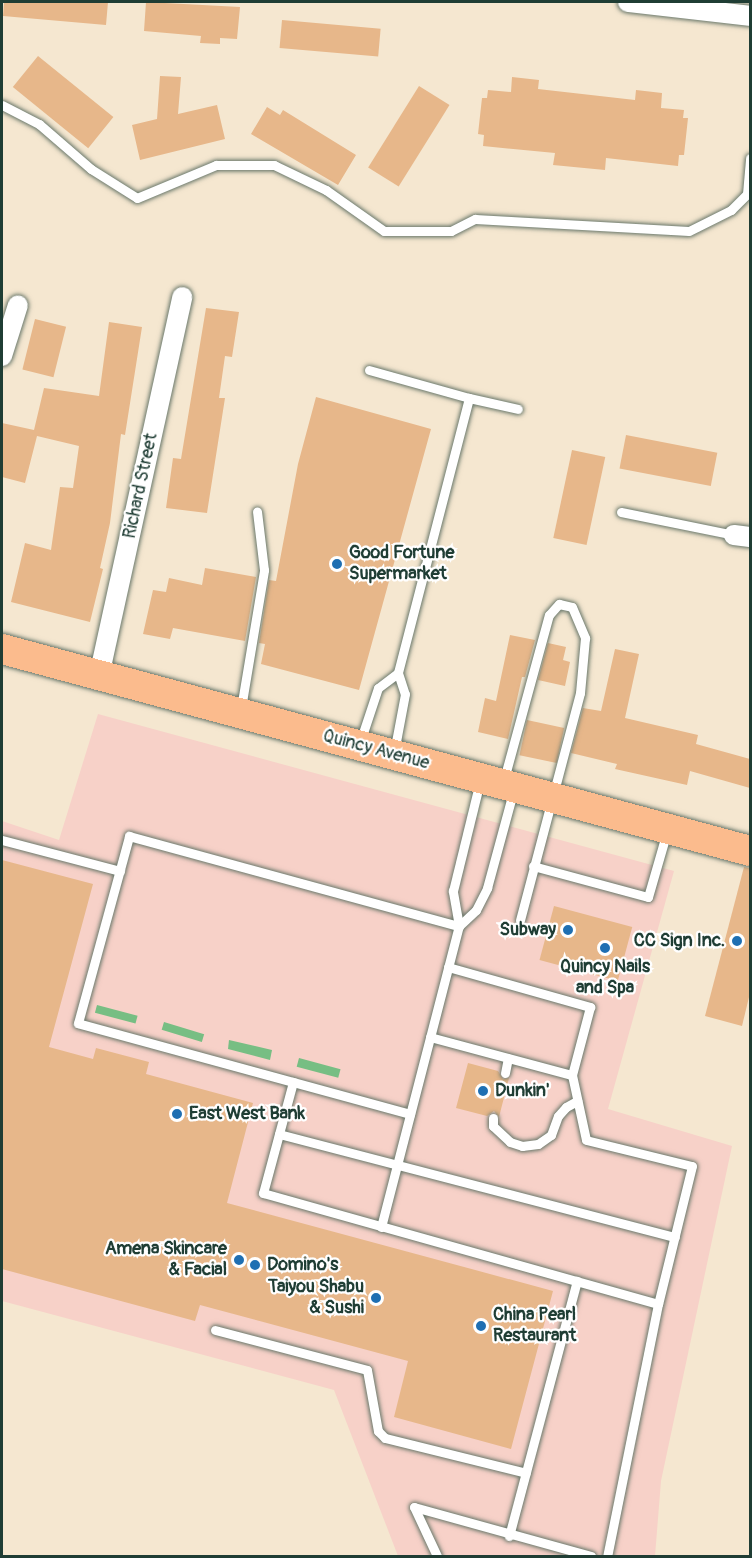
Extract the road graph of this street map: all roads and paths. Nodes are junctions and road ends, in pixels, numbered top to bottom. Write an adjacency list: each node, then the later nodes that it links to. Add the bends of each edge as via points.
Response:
1 (628, 2): 2 (street)
2 (750, 16)
3 (2, 105): 4 (lane, via 39,124 91,169 137,198 216,165 274,165 326,190 384,231 451,231 475,219 689,231 731,210 747,194)
4 (750, 158)
5 (182, 297): 16 (street, Richard Street)
6 (18, 305): 7 (street)
7 (2, 356)
8 (369, 370): 9 (lane)
9 (469, 398): 10 (lane); 15 (lane)
10 (518, 410)
11 (257, 511): 17 (lane, via 264,570)
12 (621, 512): 13 (lane)
13 (742, 536)
14 (2, 649): 16 (main road, Quincy Avenue)
15 (398, 673): 18 (lane, via 378,688); 19 (lane, via 405,694)
16 (99, 676): 17 (main road, Quincy Avenue)
17 (240, 714): 18 (main road, Quincy Avenue)
18 (359, 745): 19 (main road, Quincy Avenue)
19 (393, 755): 20 (main road, Quincy Avenue)
20 (499, 783): 21 (main road, Quincy Avenue); 21 (lane, via 549,615 559,604 572,607 585,639 580,693); 28 (lane, via 453,891); 28 (lane, via 487,888 476,910)
21 (551, 797): 22 (main road, Quincy Avenue); 25 (lane)
22 (667, 829): 24 (main road, Quincy Avenue); 25 (lane, via 648,897)
23 (2, 840): 26 (lane)
24 (750, 851)
25 (533, 866): 27 (lane)
26 (120, 871): 28 (lane, via 129,836); 34 (lane, via 78,1023)
27 (520, 920)
28 (459, 926): 29 (lane)
29 (448, 967): 30 (lane); 33 (lane, via 590,1007)
30 (430, 1037): 31 (lane); 36 (lane)
31 (508, 1058): 32 (lane); 33 (lane)
32 (505, 1073)
33 (572, 1075): 35 (lane)
34 (293, 1082): 36 (lane); 38 (lane)
35 (577, 1101): 37 (lane, via 566,1107 551,1135 538,1144 522,1146 510,1142 493,1126); 41 (lane, via 586,1140 692,1166)
36 (410, 1114): 39 (lane)
37 (493, 1118)
38 (279, 1134): 39 (lane); 40 (lane, via 263,1193)
39 (397, 1165): 40 (lane); 41 (lane)
40 (381, 1227): 42 (lane)
41 (675, 1237): 43 (lane)
42 (577, 1281): 43 (lane); 45 (lane)
43 (658, 1304): 49 (lane)
44 (215, 1330): 45 (lane, via 367,1370 378,1431 385,1438)
45 (526, 1473): 46 (lane)
46 (509, 1536): 47 (lane, via 414,1507); 48 (lane)
47 (437, 1557)
48 (591, 1557)
49 (607, 1557)

